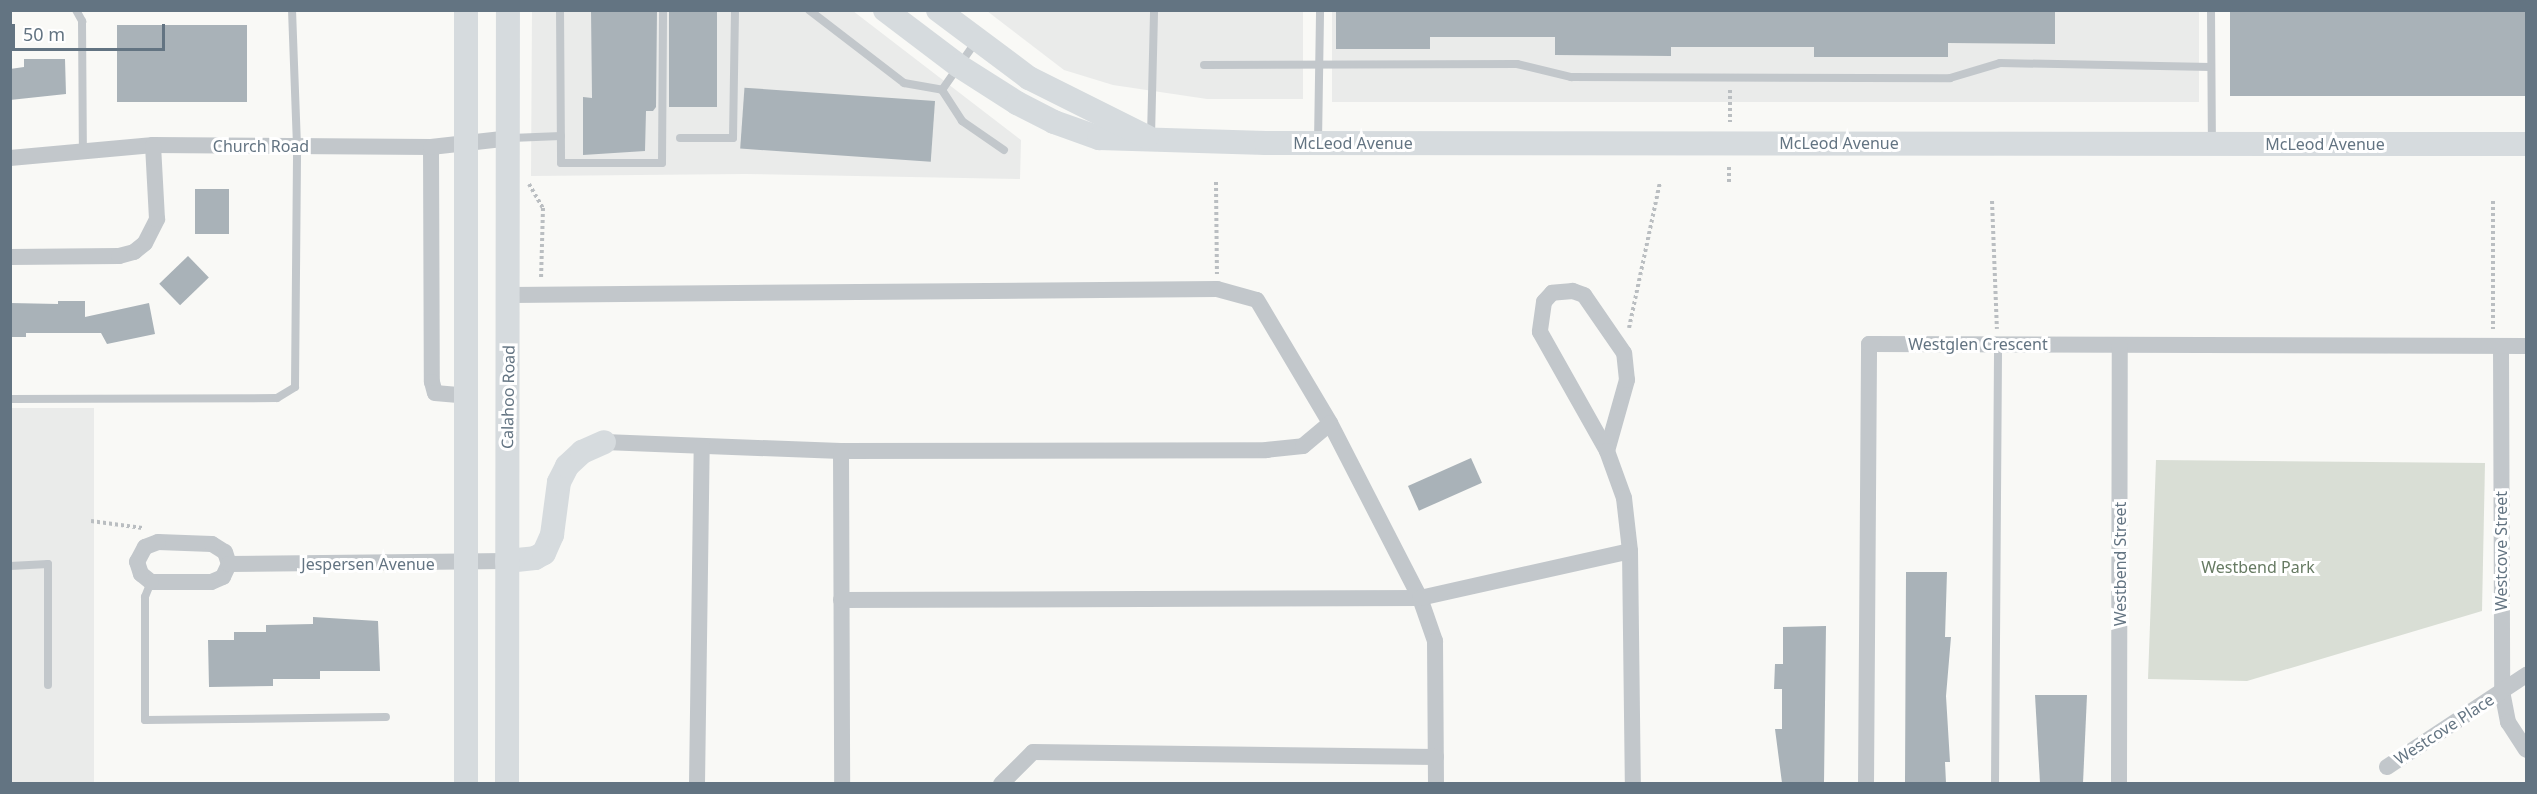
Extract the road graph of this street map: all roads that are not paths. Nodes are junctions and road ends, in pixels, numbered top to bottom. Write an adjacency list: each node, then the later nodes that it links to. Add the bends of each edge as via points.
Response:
1 (76, 10): 31 (lane, via 82,21)
2 (292, 10): 28 (lane)
3 (466, 10): 29 (street)
4 (508, 10): 21 (street, Calahoo Road)
5 (560, 10): 20 (lane)
6 (663, 10): 20 (lane, via 662,164 561,163)
7 (735, 10): 22 (lane, via 733,138)
8 (809, 10): 19 (lane, via 904,83)
9 (885, 10): 17 (street, McLeod Avenue)
10 (938, 10): 14 (street, McLeod Avenue)
11 (1154, 10): 23 (lane)
12 (1320, 10): 15 (lane)
13 (2211, 10): 18 (lane)
14 (977, 40): 17 (lane); 23 (street, McLeod Avenue, via 1029,78)
15 (1319, 64): 16 (lane); 18 (lane, via 1517,64 1571,77 1950,78 2000,63); 24 (lane)
16 (1204, 65)
17 (959, 66): 19 (lane); 23 (street, McLeod Avenue, via 1054,122 1099,138)
18 (2211, 67): 25 (lane)
19 (942, 90): 32 (lane, via 962,121)
20 (561, 136): 21 (lane)
21 (511, 138): 29 (street, Church Road); 35 (street, Calahoo Road)
22 (680, 138)
23 (1151, 139): 24 (street, McLeod Avenue)
24 (1318, 143): 25 (street, McLeod Avenue)
25 (2212, 144): 26 (street, McLeod Avenue)
26 (2526, 144)
27 (153, 145): 28 (street, Church Road); 31 (street, Church Road); 34 (street, via 158,219 145,243 134,252 119,256)
28 (297, 146): 30 (street, Church Road); 41 (lane, via 295,387 278,398)
29 (466, 146): 30 (street, Church Road); 40 (street)
30 (431, 147): 40 (street, via 432,382 435,393)
31 (84, 150): 33 (street, Church Road)
32 (1004, 150)
33 (10, 158)
34 (10, 257)
35 (511, 296): 42 (street, via 1217,289 1257,300); 48 (street, Calahoo Road)
36 (1998, 344): 37 (street, Westglen Crescent); 69 (street, Westglen Crescent, via 1869,344); 70 (lane)
37 (2120, 345): 38 (street, Westglen Crescent); 71 (street, Westbend Street)
38 (2501, 346): 39 (street, Westglen Crescent); 57 (street, Westcove Street)
39 (2526, 346)
40 (467, 396): 49 (street)
41 (10, 399)
42 (1330, 423): 46 (street, via 1303,446 1266,450); 53 (street)
43 (604, 442): 44 (street); 48 (street, via 582,452 567,466 559,482 552,535 544,553)
44 (702, 446): 46 (street); 64 (street)
45 (1607, 451): 45 (street, via 1627,380 1624,353 1584,296 1563,290 1552,293 1544,302 1540,332); 47 (street, via 1624,498)
46 (841, 452): 54 (street)
47 (1630, 551): 53 (street); 68 (street)
48 (507, 561): 49 (street, Jespersen Avenue); 63 (street, Calahoo Road)
49 (466, 563): 50 (street, Jespersen Avenue); 62 (street)
50 (229, 564): 52 (street, via 223,577 211,582); 52 (street, via 225,552 212,544 158,542 145,547 137,562 141,574)
51 (10, 566): 56 (lane, via 48,564)
52 (151, 582): 58 (lane, via 145,597 145,720)
53 (1420, 598): 54 (street); 60 (street, via 1435,640)
54 (841, 600): 65 (street)
55 (2526, 675): 57 (street)
56 (48, 685)
57 (2502, 691): 59 (street, Westcove Street, via 2508,722); 61 (street, Westcove Place)
58 (386, 717)
59 (2526, 750)
60 (1436, 757): 66 (street, via 1033,752); 67 (street)
61 (2387, 767)
62 (466, 783)
63 (507, 783)
64 (697, 783)
65 (842, 783)
66 (1001, 783)
67 (1436, 783)
68 (1633, 783)
69 (1866, 783)
70 (1995, 783)
71 (2119, 783)

